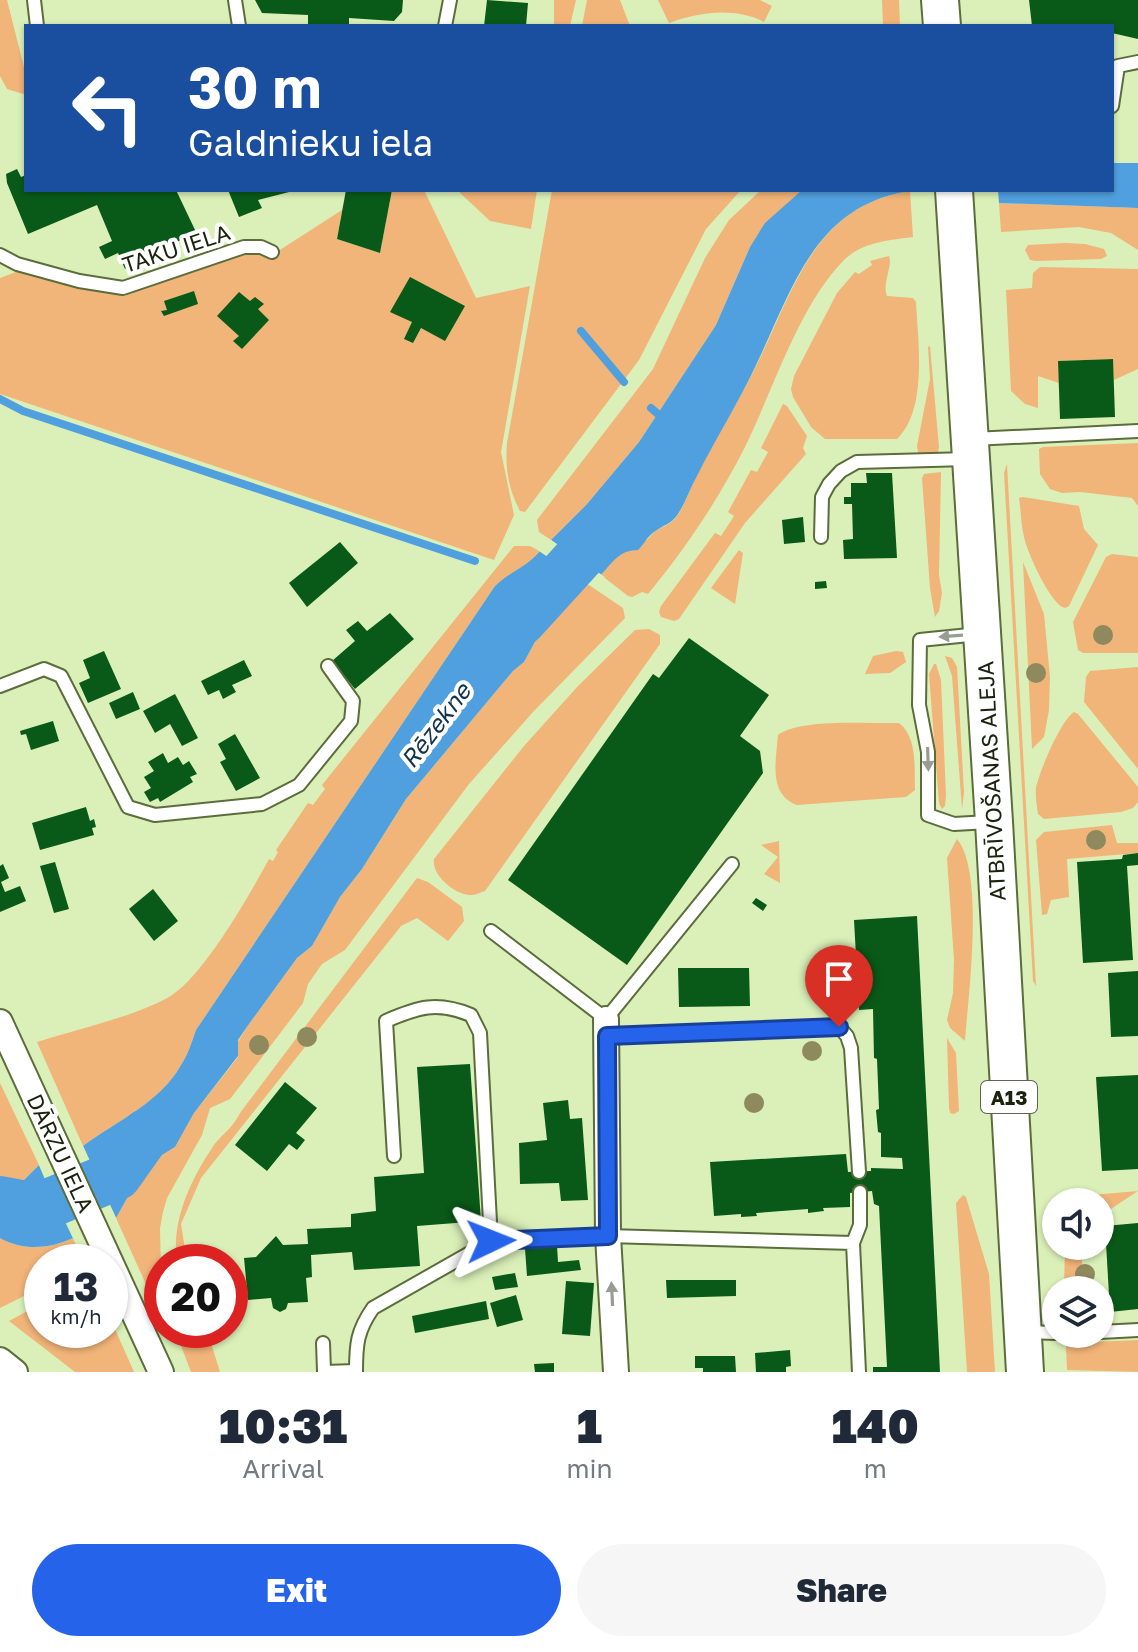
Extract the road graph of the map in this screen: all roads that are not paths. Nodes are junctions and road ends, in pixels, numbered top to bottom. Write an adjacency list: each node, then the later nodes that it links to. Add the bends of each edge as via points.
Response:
1 (34, 0): 5 (lane)
2 (235, 0): 6 (lane)
3 (450, 0): 7 (lane)
4 (940, 0): 8 (main road)
5 (37, 24)
6 (239, 24)
7 (445, 24)
8 (942, 24)
9 (1138, 62): 10 (lane, via 1118,66)
10 (1114, 93)
11 (954, 192): 15 (main road, ATBRĪVOŠANAS ALEJA / A13)
12 (272, 252): 13 (lane, TAKU IELA, via 244,247 123,288 79,281)
13 (0, 255)
14 (1138, 431): 15 (lane)
15 (970, 449): 16 (lane, via 913,462 849,466 822,497); 17 (main road, ATBRĪVOŠANAS ALEJA / A13)
16 (821, 537)
17 (982, 634): 20 (main road, ATBRĪVOŠANAS ALEJA / A13); 20 (lane, one-way to 20, via 920,640 919,705 928,752 928,815 954,824)
18 (328, 666): 19 (lane, via 353,701 351,721 299,785 262,804 155,815 128,807 61,676 44,669)
19 (0, 686)
20 (994, 822): 33 (main road, ATBRĪVOŠANAS ALEJA / A13)
21 (732, 864): 24 (lane)
22 (491, 931): 24 (lane)
23 (0, 1022): 36 (street, DĀRZU IELA)
24 (606, 1027): 26 (lane, via 839,1027 851,1048); 28 (street)
25 (394, 1156): 29 (lane, via 386,1021 414,1008 448,1006 471,1015 480,1033)
26 (859, 1172)
27 (860, 1192): 30 (lane, via 860,1225)
28 (608, 1236): 29 (lane); 30 (lane); 40 (street, one-way to 28)
29 (491, 1241): 39 (lane, via 373,1308 361,1325)
30 (853, 1243): 41 (lane)
31 (1138, 1330): 32 (lane)
32 (1114, 1331)
33 (1039, 1332): 42 (main road, ATBRĪVOŠANAS ALEJA / A13)
34 (323, 1343): 38 (lane)
35 (0, 1360): 37 (street)
36 (160, 1371)
37 (15, 1372)
38 (324, 1372): 39 (lane)
39 (356, 1372)
40 (616, 1372)
41 (859, 1372)
42 (1025, 1372)

